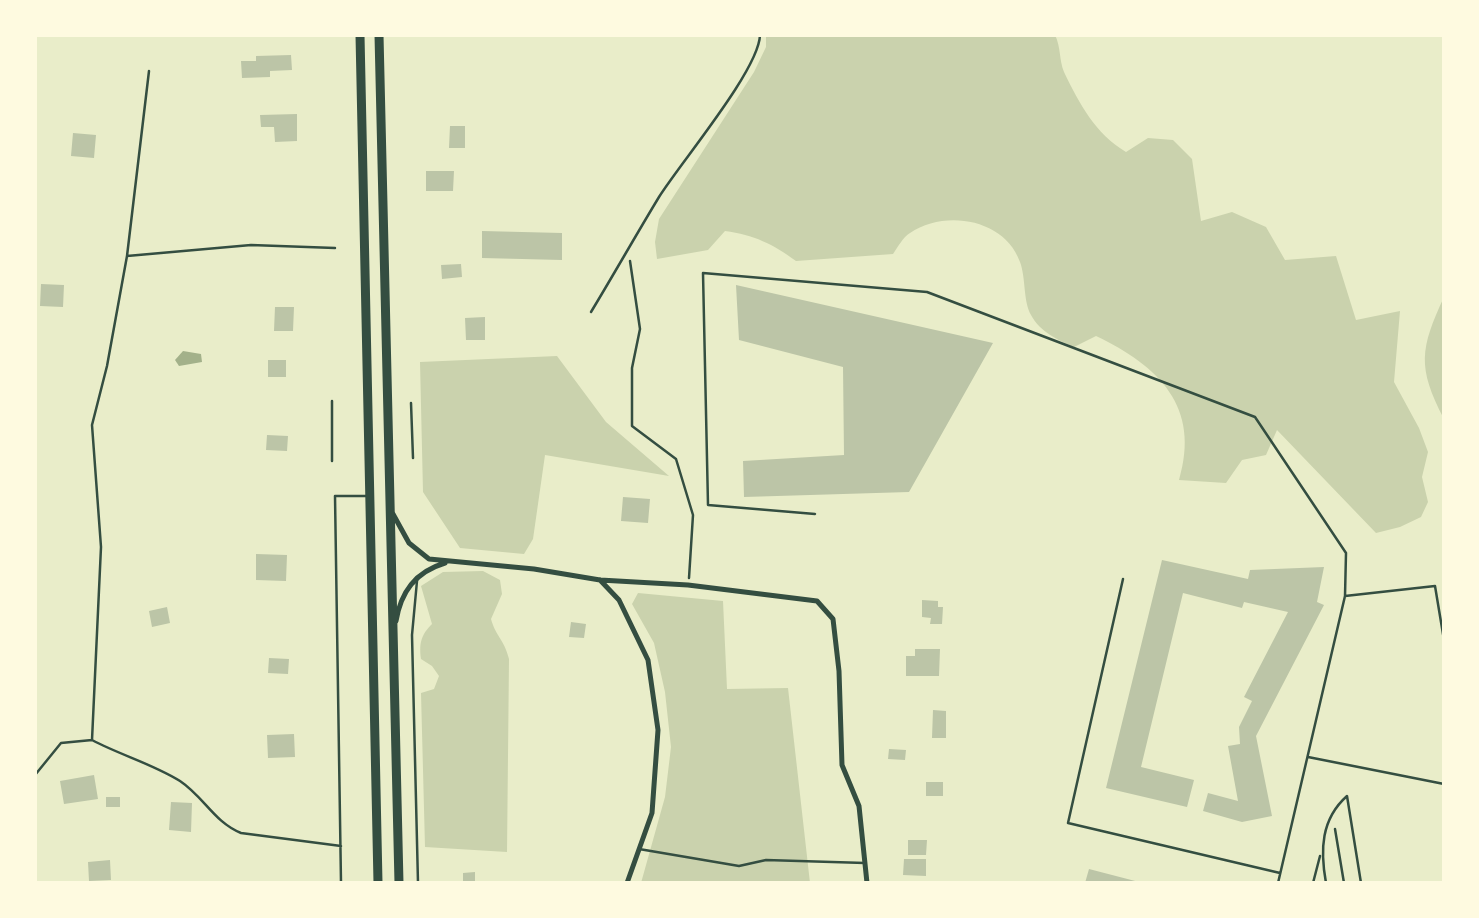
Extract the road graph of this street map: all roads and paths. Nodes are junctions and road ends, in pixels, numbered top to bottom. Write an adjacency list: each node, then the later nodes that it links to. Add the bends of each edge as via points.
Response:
1 (360, 35): 13 (highway)
2 (379, 35): 14 (highway)
3 (760, 35): 6 (lane, via 746,74 660,196)
4 (149, 71): 7 (lane)
5 (335, 248): 7 (lane, via 251,245)
6 (629, 249): 8 (lane); 20 (path, via 640,328 632,368 632,426 676,459 693,515)
7 (127, 256): 24 (lane, via 92,425 101,547)
8 (591, 312)
9 (332, 401): 12 (path)
10 (411, 403): 11 (path)
11 (413, 458)
12 (332, 461)
13 (368, 496): 29 (lane, via 335,496); 35 (highway)
14 (390, 505): 16 (street, via 409,543 429,559); 22 (highway)
15 (816, 514): 21 (lane, via 708,505 703,273 927,292 1255,417 1346,553)
16 (448, 563): 17 (street); 19 (street, via 534,569)
17 (417, 577): 22 (street, via 401,601); 37 (lane, via 412,635)
18 (1123, 579): 33 (lane, via 1068,823)
19 (600, 580): 20 (street); 30 (street, via 620,600 648,660 658,730 652,813)
20 (688, 585): 32 (street, via 803,597 817,601 833,620 842,765 859,806)
21 (1345, 596): 23 (lane, via 1435,586); 25 (lane)
22 (393, 634): 36 (highway)
23 (1444, 640)
24 (92, 740): 26 (lane, via 61,744); 29 (lane, via 181,781 226,827)
25 (1308, 757): 27 (lane); 33 (lane)
26 (35, 775)
27 (1444, 784)
28 (1335, 829): 42 (lane)
29 (341, 846): 34 (lane)
30 (639, 848): 32 (lane, via 739,866 766,860); 38 (street)
31 (1321, 852): 41 (path)
32 (865, 863): 39 (street)
33 (1280, 873): 40 (lane)
34 (341, 883)
35 (378, 883)
36 (399, 883)
37 (418, 883)
38 (627, 883)
39 (867, 883)
40 (1278, 883)
41 (1314, 883)
42 (1344, 883)

